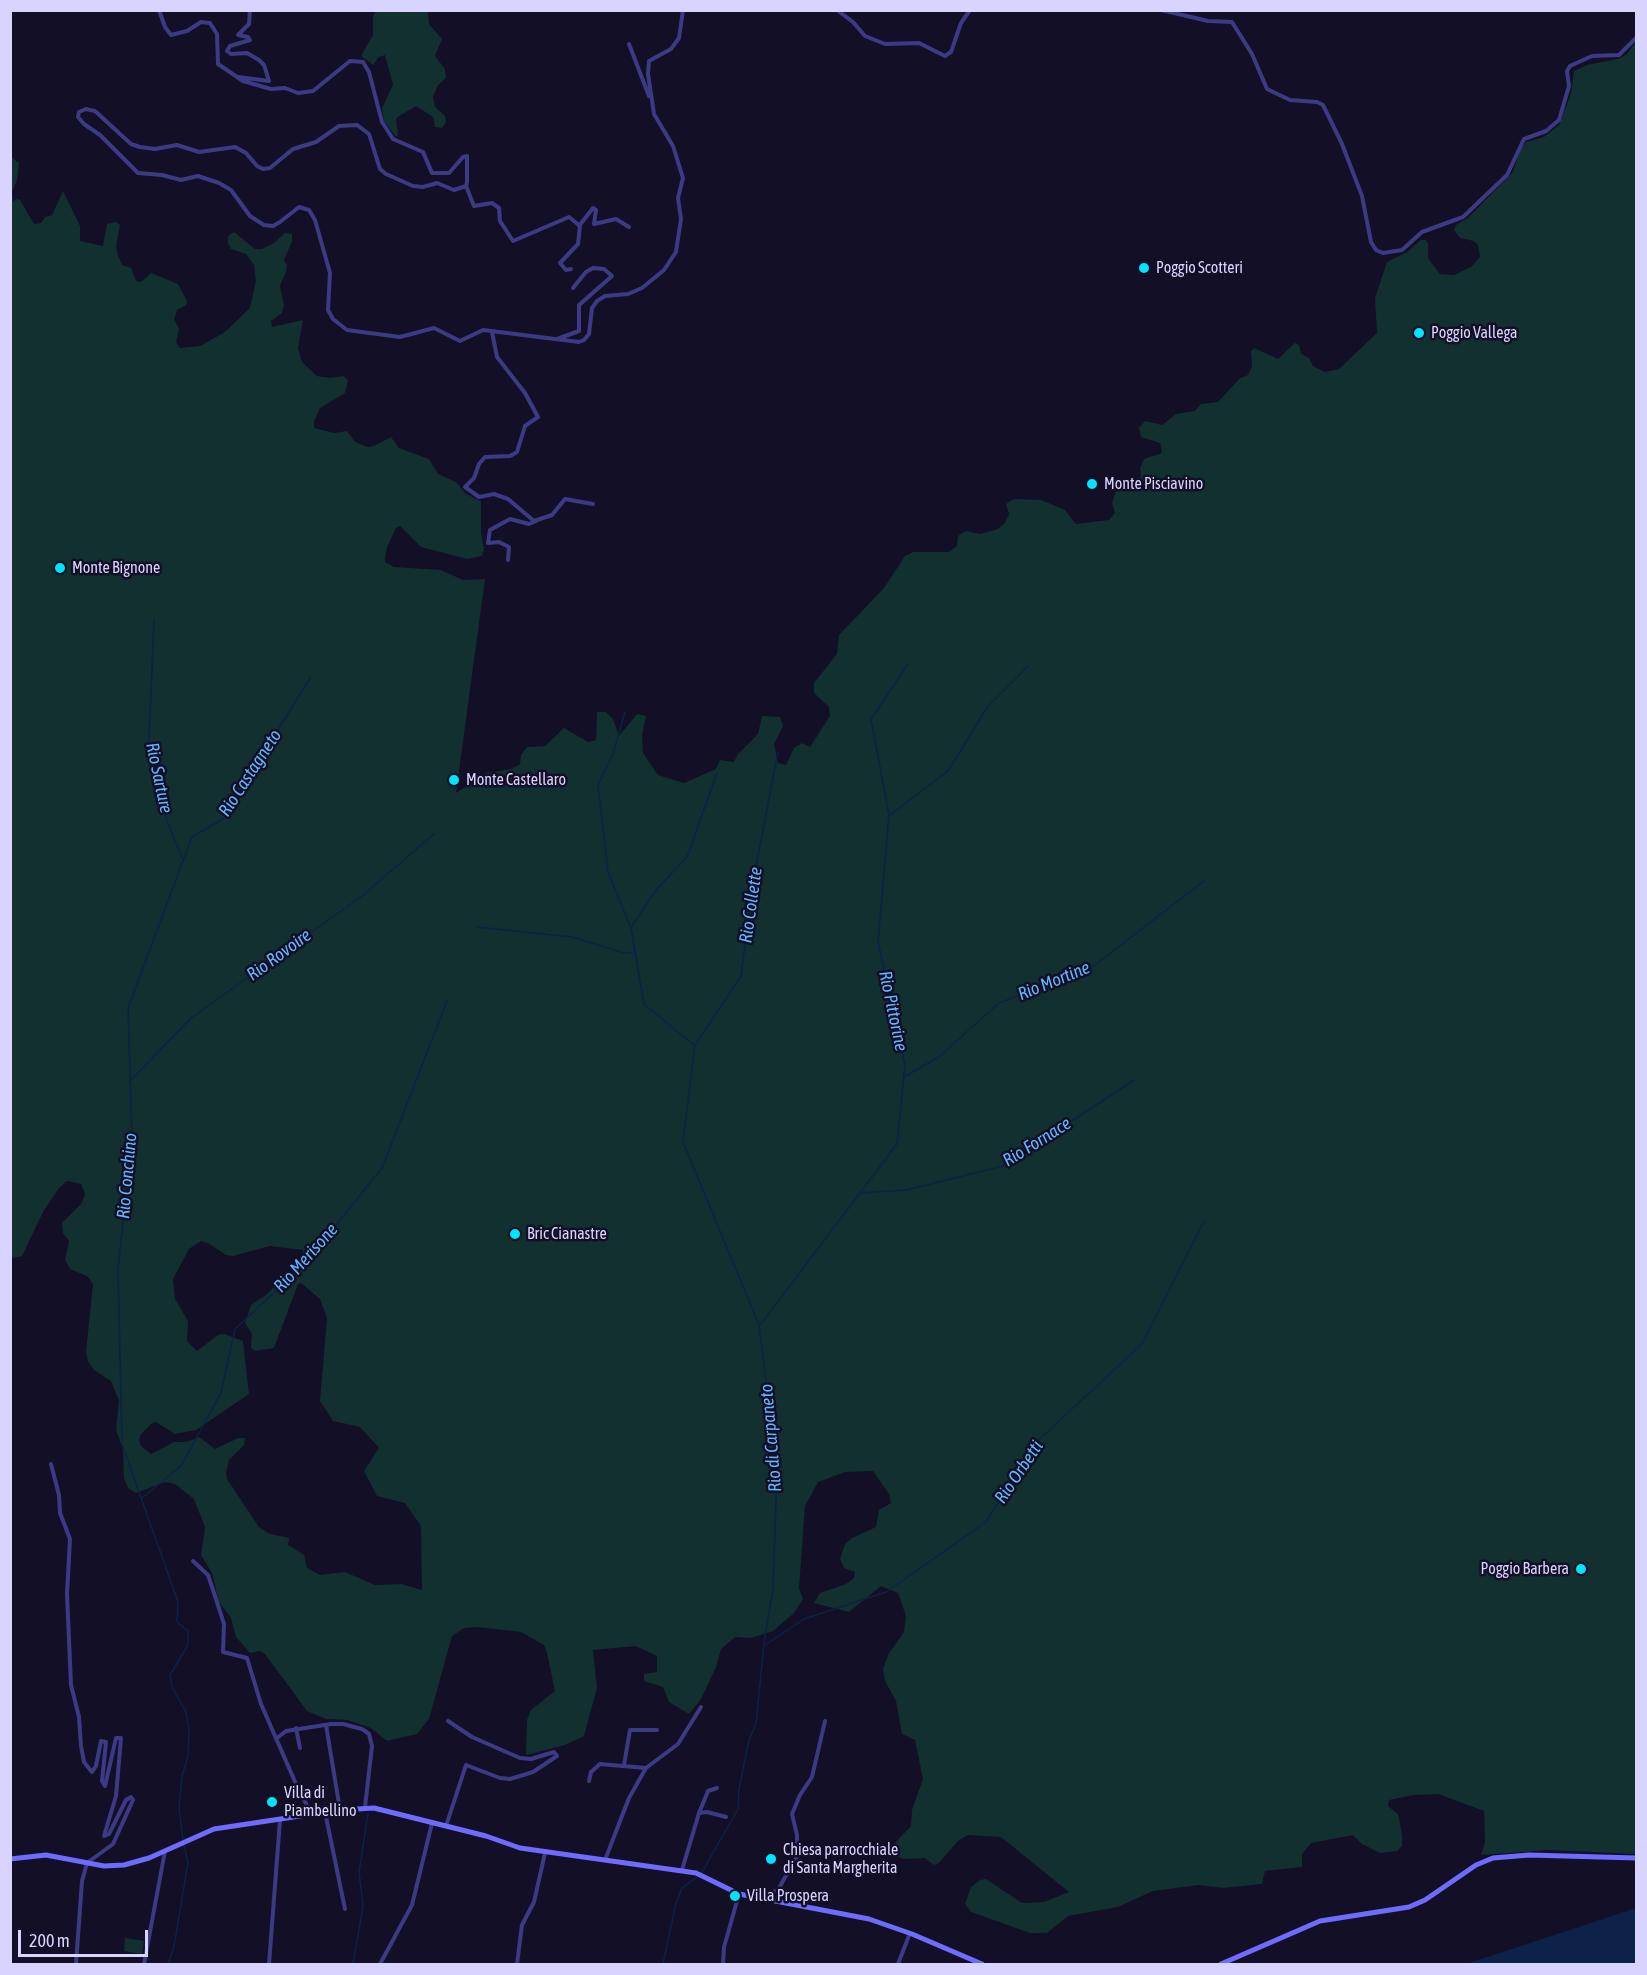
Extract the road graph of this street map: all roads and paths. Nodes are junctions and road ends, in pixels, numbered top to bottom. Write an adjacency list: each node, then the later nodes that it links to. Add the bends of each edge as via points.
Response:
1 (159, 10): 9 (street, via 171,35 210,22 217,34 217,62)
2 (250, 10): 9 (street, via 249,24 238,35 250,40 230,46 228,51 247,53 259,60 269,81)
3 (683, 10): 10 (street, via 679,38 671,50 649,61)
4 (837, 10): 5 (street, via 864,36 885,44 919,43 945,56 951,52)
5 (970, 10)
6 (1161, 10): 7 (street, via 1208,21 1232,22 1267,89 1290,100 1323,105 1362,196 1371,242 1383,253 1404,249 1422,232 1463,217 1507,175 1524,139 1546,131 1559,120 1569,86 1570,66 1592,56 1619,55)
7 (1636, 38)
8 (629, 44): 10 (street)
9 (237, 77): 11 (street, via 272,89 313,92 347,62 361,61 368,67 382,122 393,139 423,152 432,173 449,173 467,156)
10 (650, 98): 17 (street, via 683,178 674,255 658,276 642,288 597,301 584,340)
11 (466, 186): 12 (street, via 474,206 492,203 499,208 500,221 513,241 569,217); 16 (street, via 455,190 437,183 423,187 381,171 369,134 357,125 339,126 316,142 292,149 270,168 263,169 239,148 198,152 177,145 147,149 131,144 95,111 84,109 78,116 138,173 181,180 198,176 219,183 231,190 250,216 264,225 273,226 298,207 309,210 330,273 328,310 342,328 400,337 438,328 460,341 481,330)
12 (579, 226): 13 (street, via 593,208 594,224 616,219); 14 (street, via 577,246 561,262 566,270)
13 (628, 227)
14 (571, 269)
15 (573, 288): 17 (street, via 590,269 604,269 612,276 579,305 579,332)
16 (492, 332): 17 (street); 19 (street, via 497,357 538,417 525,426 517,452 480,461 474,478 465,485 481,497 505,497)
17 (556, 339)
18 (593, 504): 19 (street, via 566,499 552,515)
19 (536, 521): 20 (street, via 525,524 510,519 490,530 488,543 499,542 509,548)
20 (508, 560)
21 (51, 1464): 49 (street, via 60,1513 70,1539 67,1594 71,1685 81,1746 84,1762 92,1772 101,1741 106,1742 102,1781 105,1786 116,1738 121,1738 116,1796 104,1836 109,1834 126,1800 133,1800 112,1844)
22 (193, 1561): 29 (street, via 208,1575 216,1599 224,1624 223,1652 247,1658)
23 (701, 1707): 32 (street, via 678,1743)
24 (448, 1721): 43 (street, via 472,1737 520,1758 554,1752 556,1756 533,1772 510,1779 466,1765)
25 (825, 1721): 52 (street, via 812,1777 792,1814 797,1856 778,1890)
26 (326, 1725): 27 (street); 35 (street, via 343,1724 369,1734 372,1746); 36 (street)
27 (296, 1728): 29 (street); 30 (street)
28 (657, 1730): 31 (street, via 630,1730)
29 (276, 1739): 39 (street)
30 (300, 1748)
31 (624, 1765): 32 (street); 33 (street, via 600,1764 591,1772)
32 (646, 1768): 48 (street, via 629,1798)
33 (589, 1781)
34 (717, 1788): 38 (street, via 708,1791)
35 (364, 1807): 36 (main road); 42 (main road)
36 (340, 1810): 37 (main road)
37 (325, 1812): 39 (main road); 53 (street)
38 (699, 1813): 40 (street); 50 (street)
39 (312, 1815): 41 (main road)
40 (726, 1817)
41 (280, 1820): 44 (main road, via 214,1829); 57 (street)
42 (432, 1823): 43 (main road); 58 (street, via 412,1905)
43 (446, 1826): 45 (main road)
44 (165, 1851): 49 (main road, via 124,1865); 56 (street)
45 (545, 1853): 48 (main road); 59 (street, via 534,1902 522,1925)
46 (1636, 1858): 63 (main road, via 1493,1858 1418,1903 1320,1921)
47 (10, 1859): 49 (main road, via 46,1855)
48 (605, 1861): 50 (main road)
49 (87, 1863): 55 (street, via 82,1881)
50 (682, 1870): 51 (main road)
51 (739, 1893): 52 (main road); 60 (street)
52 (756, 1898): 54 (main road, via 869,1919)
53 (345, 1909)
54 (910, 1933): 61 (street); 62 (main road)
55 (76, 1965)
56 (144, 1965)
57 (269, 1965)
58 (380, 1965)
59 (517, 1965)
60 (723, 1965)
61 (898, 1965)
62 (982, 1965)
63 (1221, 1965)

